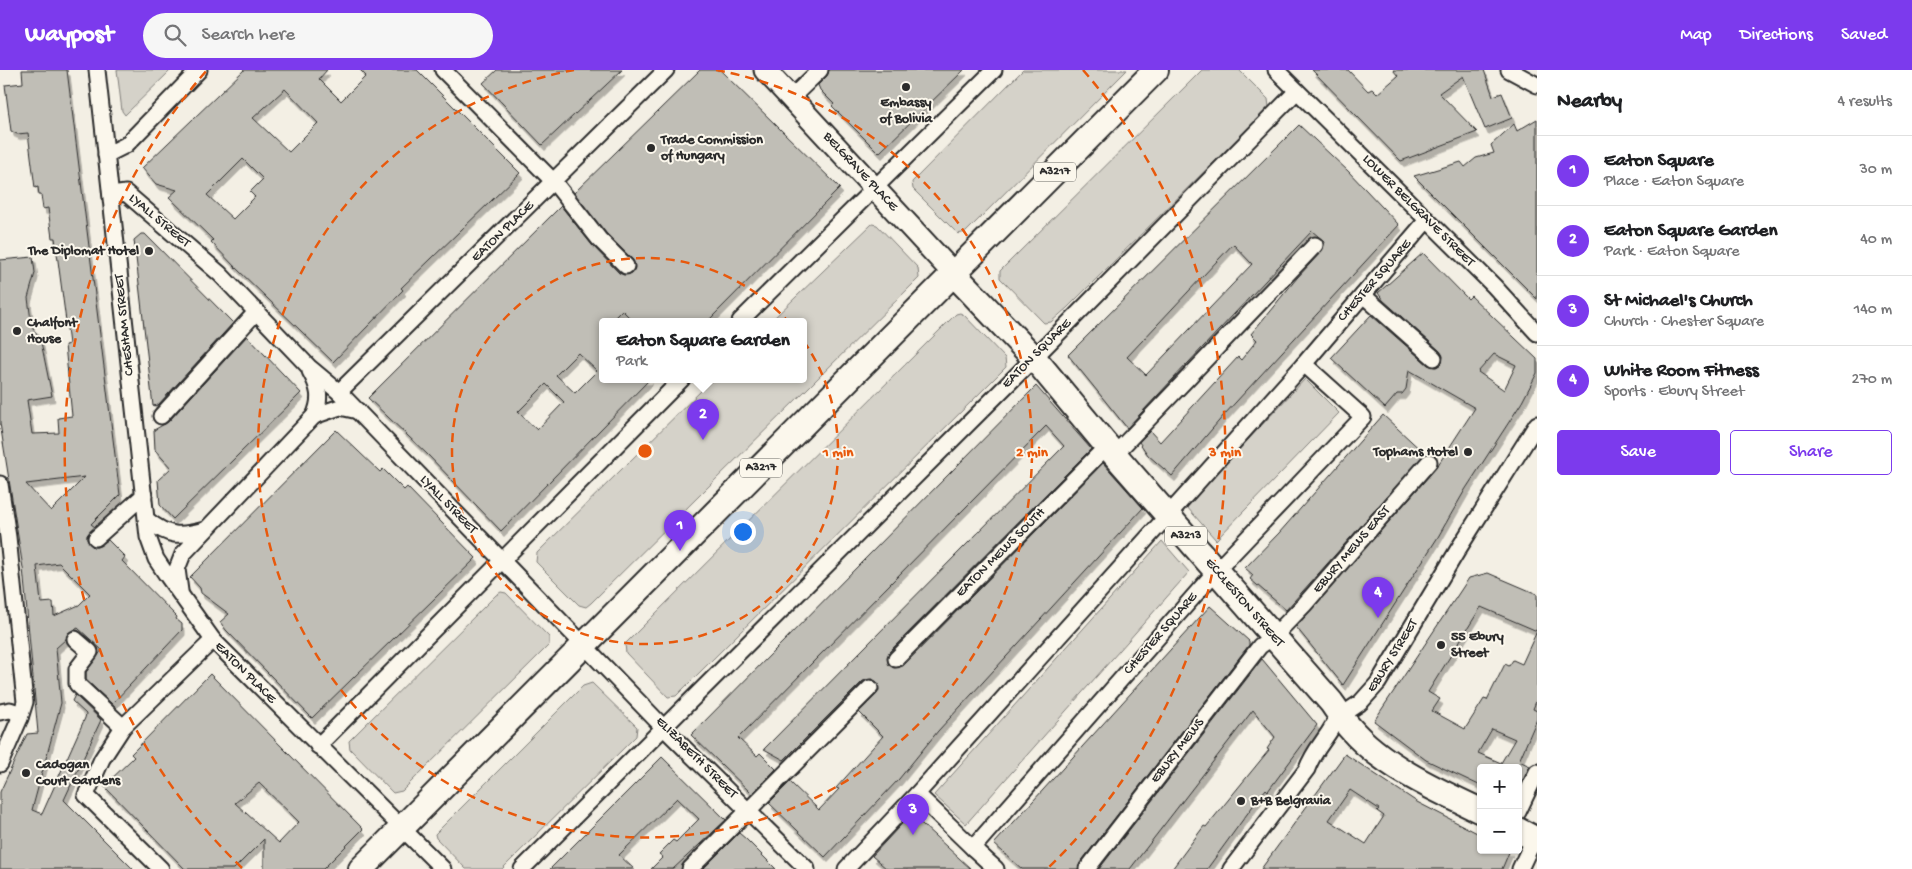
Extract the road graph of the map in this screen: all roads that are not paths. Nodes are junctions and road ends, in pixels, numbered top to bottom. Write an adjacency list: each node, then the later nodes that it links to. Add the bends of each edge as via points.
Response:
1 (97, 70): 14 (street, CHESHAM STREET)
2 (199, 70): 14 (street, via 126,145)
3 (444, 70): 15 (street)
4 (666, 70): 15 (street, EATON PLACE)
5 (765, 70): 13 (main road, BELGRAVE PLACE)
6 (820, 70): 13 (street)
7 (994, 70): 16 (street)
8 (1156, 70): 21 (main road, A3217)
9 (1276, 70): 12 (street)
10 (1509, 70): 11 (street)
11 (1537, 85)
12 (1297, 91): 18 (street, LOWER BELGRAVE STREET); 26 (street, EATON SQUARE)
13 (791, 98): 16 (main road, BELGRAVE PLACE)
14 (106, 155): 17 (street, CHESHAM STREET)
15 (554, 182): 20 (street, via 599,239); 31 (street, EATON PLACE)
16 (874, 187): 21 (main road, BELGRAVE PLACE); 24 (street)
17 (111, 195): 23 (street, LYALL STREET, via 126,193 220,274); 39 (street, CHESHAM STREET)
18 (1427, 220): 22 (street, CHESTER SQUARE); 25 (street, LOWER BELGRAVE STREET)
19 (1315, 245): 36 (street, EATON MEWS SOUTH)
20 (626, 266)
21 (954, 274): 26 (main road, ECCLESTON STREET / A3213); 50 (main road, A3217)
22 (1363, 294): 27 (street); 28 (street, CHESTER SQUARE)
23 (257, 311): 29 (street, LYALL STREET); 33 (street)
24 (743, 318)
25 (1537, 333)
26 (1034, 358): 36 (main road, ECCLESTON STREET / A3213); 57 (street, EATON SQUARE)
27 (1434, 358)
28 (1304, 364): 40 (street, CHESTER SQUARE); 45 (street, CHESTER SQUARE, via 1363,417)
29 (309, 367): 31 (street, LYALL STREET); 34 (street, LYALL STREET, via 320,393)
30 (678, 383): 44 (street)
31 (339, 392): 32 (street, LYALL STREET)
32 (358, 412): 34 (street, via 340,407); 44 (street, LYALL STREET)
33 (161, 416)
34 (314, 416): 42 (street, EATON PLACE)
35 (1537, 424): 54 (street, EBURY STREET, via 1378,683 1360,703 1348,712)
36 (1111, 450): 40 (main road, ECCLESTON STREET / A3213); 51 (street, EATON MEWS SOUTH)
37 (1429, 462): 47 (street, EBURY MEWS EAST)
38 (0, 484): 55 (street, via 24,687 25,702)
39 (144, 494): 41 (street, CHESHAM STREET); 43 (street)
40 (1168, 516): 45 (main road, ECCLESTON STREET / A3213); 61 (street, CHESTER SQUARE)
41 (147, 520): 42 (street, via 162,532 175,535); 46 (street, EATON PLACE, via 148,537 156,558)
42 (205, 530): 46 (street, EATON PLACE, via 183,554 177,569)
43 (96, 538)
44 (501, 559): 50 (street, LYALL STREET); 58 (street)
45 (1216, 571): 47 (main road, ECCLESTON STREET / A3213); 67 (street, CHESTER SQUARE)
46 (180, 592): 49 (street, EATON PLACE)
47 (1273, 637): 54 (main road, ECCLESTON STREET / A3213); 76 (street, EBURY MEWS, via 1260,646)
48 (75, 639): 56 (street, via 90,652 76,669 77,684)
49 (213, 640): 56 (street); 58 (street, EATON PLACE)
50 (585, 645): 57 (street, ELIZABETH STREET); 65 (main road, A3217)
51 (896, 659)
52 (870, 688): 62 (street)
53 (0, 712): 55 (street, via 10,710)
54 (1339, 713): 63 (main road, ECCLESTON STREET / A3213, via 1366,744 1418,781); 77 (street, via 1335,726 1307,769)
55 (20, 718): 59 (street)
56 (123, 727): 68 (street, via 102,759 86,795)
57 (664, 728): 62 (street, ELIZABETH STREET); 71 (street, EATON SQUARE)
58 (318, 746): 65 (street)
59 (0, 764)
60 (1537, 772): 64 (street)
61 (917, 794): 67 (street); 74 (street, CHESTER SQUARE)
62 (748, 809): 72 (street); 73 (street, ELIZABETH STREET)
63 (1477, 809)
64 (1519, 809)
65 (403, 829): 69 (main road, A3217); 70 (street)
66 (1530, 836): 78 (street)
67 (973, 848): 75 (street)
68 (161, 869)
69 (361, 869)
70 (443, 869)
71 (522, 869)
72 (690, 869)
73 (807, 869)
74 (846, 869)
75 (996, 869)
76 (1087, 869)
77 (1231, 869)
78 (1520, 869)

